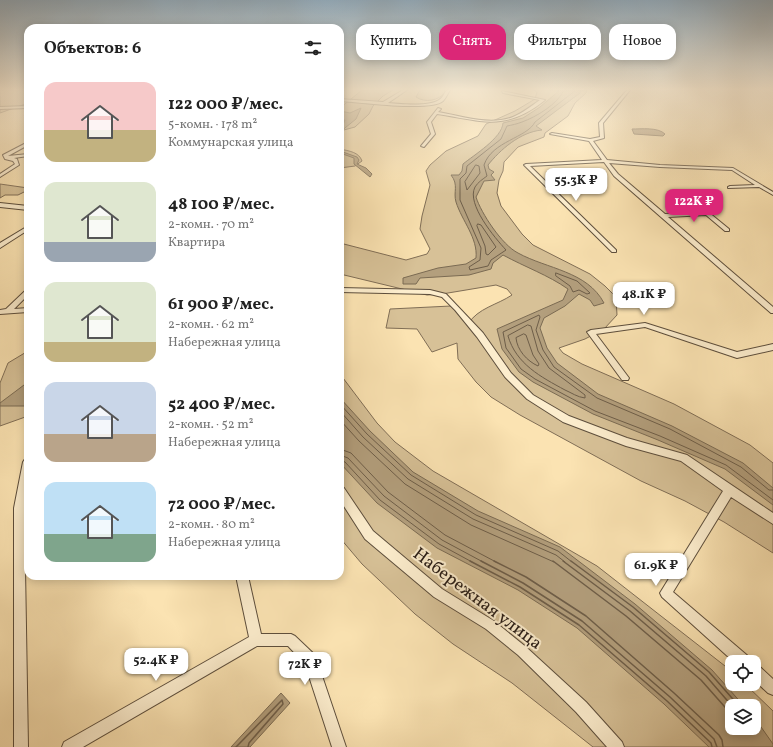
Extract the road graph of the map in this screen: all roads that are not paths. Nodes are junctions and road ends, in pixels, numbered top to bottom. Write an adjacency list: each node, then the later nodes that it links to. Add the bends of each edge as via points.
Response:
1 (430, 125): 6 (street, via 433,134)
2 (601, 125): 4 (street, via 602,138)
3 (552, 134): 4 (street)
4 (590, 140): 11 (street)
5 (24, 145): 8 (street, via 5,156)
6 (423, 146)
7 (24, 157): 8 (street)
8 (7, 158): 9 (street); 12 (street, via 15,160)
9 (0, 159)
10 (24, 160): 12 (street)
11 (606, 161): 14 (street, via 733,169); 19 (street, via 616,175); 23 (street, via 526,165)
12 (17, 164): 13 (street)
13 (0, 176)
14 (760, 186): 15 (street); 16 (street)
15 (730, 187)
16 (773, 194)
17 (0, 205): 18 (street)
18 (24, 208)
19 (662, 216): 20 (street, via 707,213); 27 (street)
20 (727, 230)
21 (24, 231): 22 (street)
22 (0, 246)
23 (614, 251)
24 (344, 290): 32 (street, via 430,292 444,295 476,329 508,375 530,397 566,419 626,442 684,458)
25 (24, 294): 28 (street)
26 (24, 310): 28 (street)
27 (773, 311)
28 (4, 312)
29 (773, 347): 30 (street, via 737,355 645,326 592,332)
30 (625, 378)
31 (24, 482): 40 (street, via 19,508)
32 (729, 490): 34 (street); 37 (street, via 666,593)
33 (344, 497): 43 (street, Набережная улица, via 369,535 438,592 490,625 522,651 581,707)
34 (773, 519)
35 (243, 580): 36 (street)
36 (256, 640): 41 (street); 42 (street, via 291,640 310,660)
37 (736, 655)
38 (761, 677): 39 (street)
39 (773, 688)
40 (21, 747)
41 (69, 747)
42 (339, 747)
43 (617, 747)

